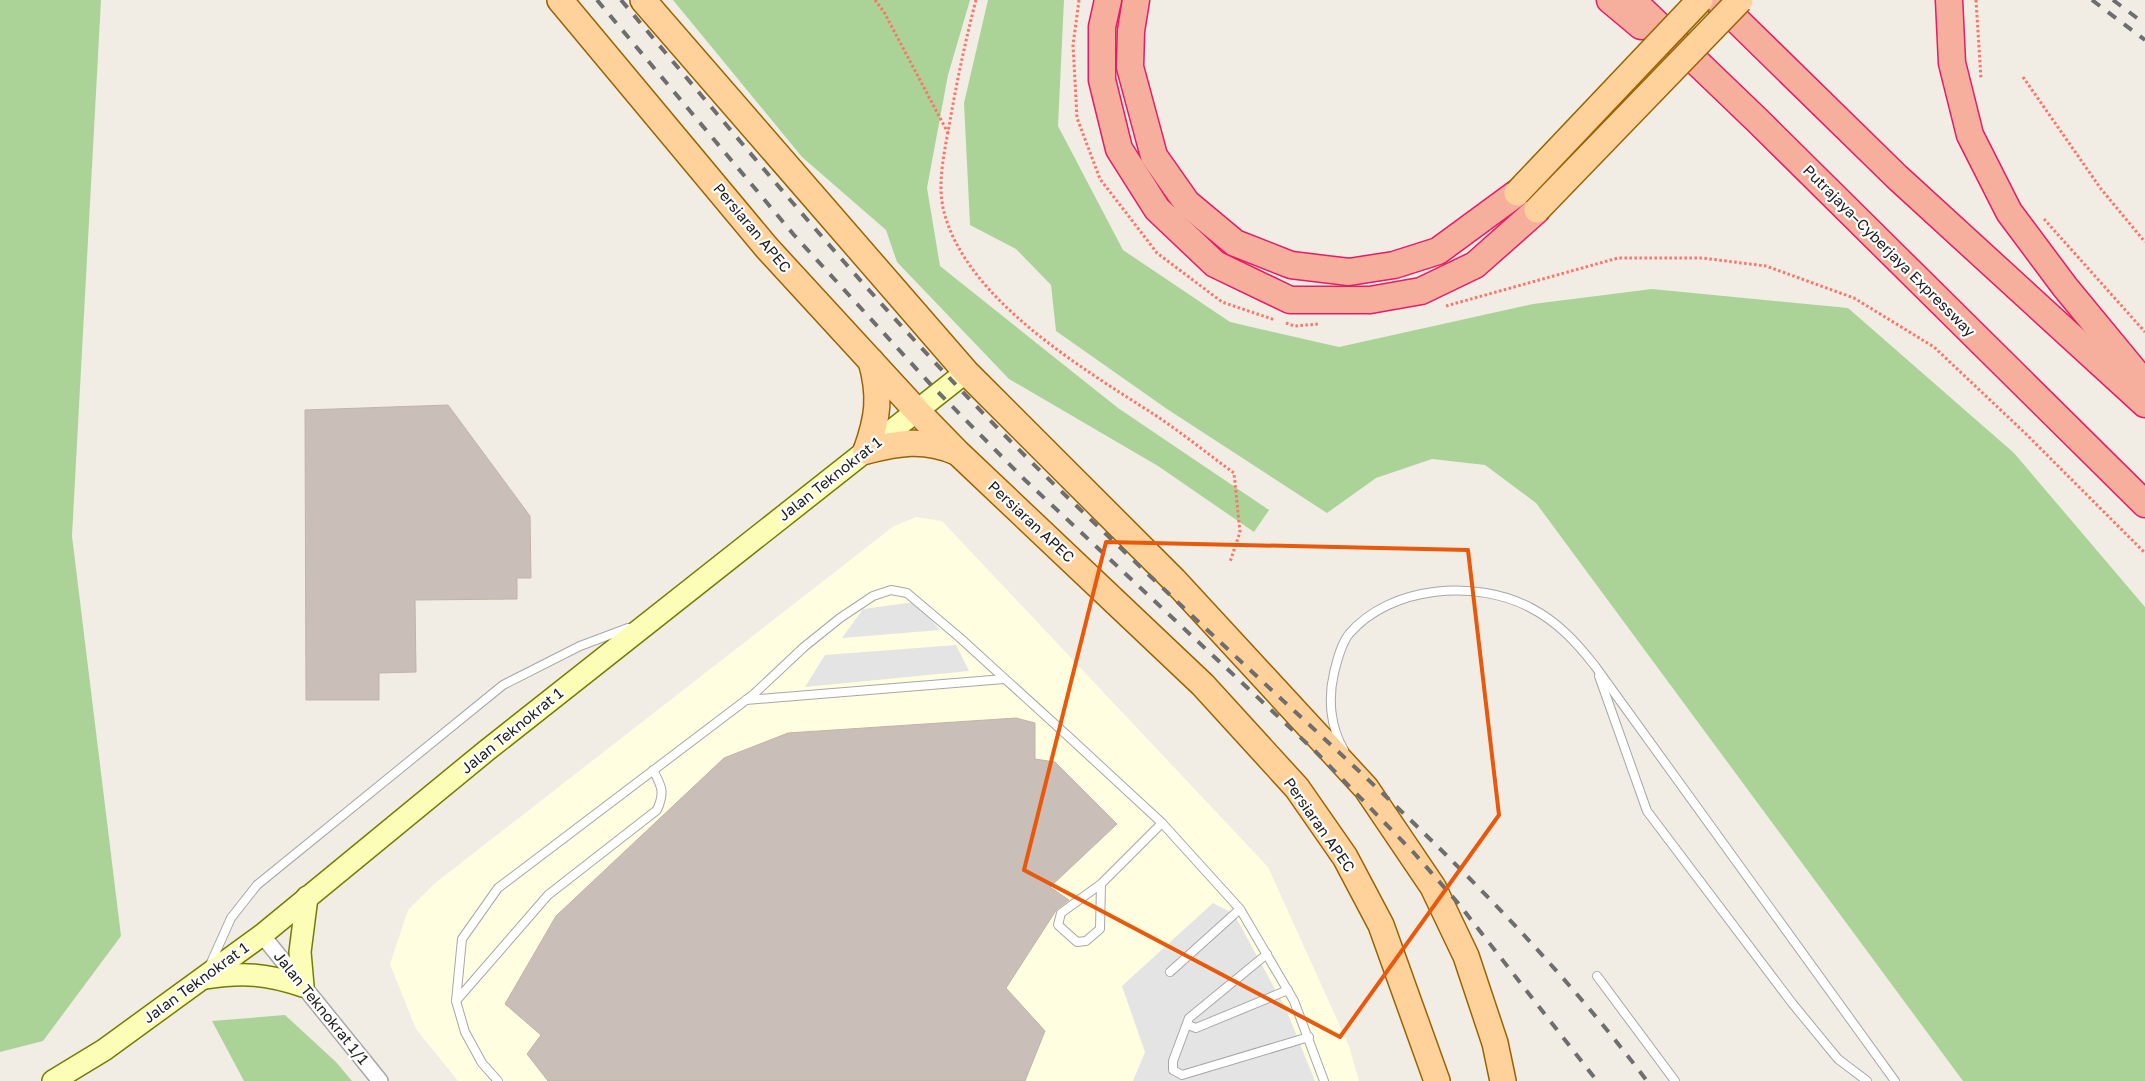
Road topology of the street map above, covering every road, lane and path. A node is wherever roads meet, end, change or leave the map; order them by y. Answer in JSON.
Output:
{"nodes":[{"id":1,"x":560,"y":0,"type":"edge"},
{"id":2,"x":643,"y":0,"type":"edge"},
{"id":3,"x":875,"y":0,"type":"edge"},
{"id":4,"x":976,"y":0,"type":"edge"},
{"id":5,"x":1079,"y":0,"type":"edge"},
{"id":6,"x":1108,"y":0,"type":"edge"},
{"id":7,"x":1136,"y":0,"type":"edge"},
{"id":8,"x":1610,"y":0,"type":"edge"},
{"id":9,"x":1632,"y":0,"type":"edge"},
{"id":10,"x":1700,"y":0,"type":"edge"},
{"id":11,"x":1716,"y":0,"type":"edge"},
{"id":12,"x":1740,"y":0,"type":"edge"},
{"id":13,"x":1949,"y":0,"type":"edge"},
{"id":14,"x":1976,"y":0,"type":"edge"},
{"id":15,"x":2023,"y":77,"type":"dead end"},
{"id":16,"x":1981,"y":87,"type":"dead end"},
{"id":17,"x":1758,"y":121,"type":"junction"},
{"id":18,"x":948,"y":133,"type":"junction"},
{"id":19,"x":1517,"y":193,"type":"joint"},
{"id":20,"x":1537,"y":210,"type":"joint"},
{"id":21,"x":2041,"y":215,"type":"dead end"},
{"id":22,"x":2145,"y":242,"type":"edge"},
{"id":23,"x":1444,"y":306,"type":"dead end"},
{"id":24,"x":1323,"y":324,"type":"dead end"},
{"id":25,"x":2145,"y":332,"type":"edge"},
{"id":26,"x":870,"y":358,"type":"junction"},
{"id":27,"x":966,"y":372,"type":"junction"},
{"id":28,"x":2145,"y":384,"type":"edge"},
{"id":29,"x":2145,"y":404,"type":"edge"},
{"id":30,"x":916,"y":410,"type":"junction"},
{"id":31,"x":866,"y":451,"type":"junction"},
{"id":32,"x":958,"y":453,"type":"junction"},
{"id":33,"x":2145,"y":504,"type":"edge"},
{"id":34,"x":2145,"y":553,"type":"edge"},
{"id":35,"x":1230,"y":562,"type":"dead end"},
{"id":36,"x":652,"y":620,"type":"junction"},
{"id":37,"x":1595,"y":666,"type":"junction"},
{"id":38,"x":1004,"y":679,"type":"junction"},
{"id":39,"x":746,"y":700,"type":"junction"},
{"id":40,"x":652,"y":770,"type":"junction"},
{"id":41,"x":1366,"y":788,"type":"junction"},
{"id":42,"x":1162,"y":823,"type":"junction"},
{"id":43,"x":1100,"y":884,"type":"junction"},
{"id":44,"x":307,"y":897,"type":"junction"},
{"id":45,"x":1240,"y":908,"type":"junction"},
{"id":46,"x":262,"y":935,"type":"junction"},
{"id":47,"x":1267,"y":954,"type":"junction"},
{"id":48,"x":1170,"y":972,"type":"dead end"},
{"id":49,"x":1597,"y":976,"type":"dead end"},
{"id":50,"x":204,"y":978,"type":"junction"},
{"id":51,"x":303,"y":986,"type":"junction"},
{"id":52,"x":1288,"y":990,"type":"junction"},
{"id":53,"x":456,"y":1001,"type":"junction"},
{"id":54,"x":1188,"y":1025,"type":"junction"},
{"id":55,"x":1309,"y":1036,"type":"junction"},
{"id":56,"x":1324,"y":1080,"type":"edge"},
{"id":57,"x":53,"y":1081,"type":"edge"},
{"id":58,"x":380,"y":1081,"type":"edge"},
{"id":59,"x":498,"y":1081,"type":"edge"},
{"id":60,"x":1314,"y":1081,"type":"edge"},
{"id":61,"x":1437,"y":1081,"type":"edge"},
{"id":62,"x":1503,"y":1081,"type":"edge"},
{"id":63,"x":1675,"y":1081,"type":"edge"},
{"id":64,"x":1867,"y":1081,"type":"edge"},
{"id":65,"x":1895,"y":1081,"type":"edge"}],
"edges":[{"from":1,"to":26,"type":"main road","name":"Persiaran APEC"},
{"from":2,"to":27,"type":"main road"},
{"from":3,"to":18,"type":"path"},
{"from":4,"to":18,"type":"path"},
{"from":5,"to":24,"type":"path"},
{"from":6,"to":20,"type":"highway"},
{"from":7,"to":19,"type":"highway"},
{"from":8,"to":17,"type":"highway"},
{"from":9,"to":17,"type":"highway","name":"Putrajaya–Cyberjaya Expressway"},
{"from":10,"to":19,"type":"main road","bridge":true},
{"from":11,"to":29,"type":"highway"},
{"from":12,"to":20,"type":"main road","bridge":true},
{"from":13,"to":28,"type":"highway"},
{"from":14,"to":16,"type":"path"},
{"from":15,"to":22,"type":"path"},
{"from":17,"to":33,"type":"highway","name":"Putrajaya–Cyberjaya Expressway"},
{"from":18,"to":35,"type":"path"},
{"from":21,"to":25,"type":"path"},
{"from":23,"to":34,"type":"path"},
{"from":26,"to":30,"type":"main road","name":"Persiaran APEC"},
{"from":26,"to":31,"type":"main road"},
{"from":27,"to":30,"type":"main road","name":"Jalan Teknokrat 1"},
{"from":27,"to":41,"type":"main road"},
{"from":30,"to":31,"type":"main road","name":"Jalan Teknokrat 1"},
{"from":30,"to":32,"type":"main road","name":"Persiaran APEC"},
{"from":31,"to":32,"type":"main road"},
{"from":31,"to":36,"type":"main road","name":"Jalan Teknokrat 1"},
{"from":32,"to":61,"type":"main road","name":"Persiaran APEC"},
{"from":36,"to":44,"type":"main road","name":"Jalan Teknokrat 1"},
{"from":36,"to":50,"type":"lane"},
{"from":37,"to":41,"type":"lane"},
{"from":37,"to":64,"type":"lane"},
{"from":37,"to":65,"type":"lane"},
{"from":38,"to":39,"type":"lane"},
{"from":38,"to":39,"type":"lane"},
{"from":38,"to":42,"type":"lane"},
{"from":39,"to":40,"type":"lane"},
{"from":40,"to":53,"type":"lane"},
{"from":40,"to":53,"type":"lane"},
{"from":41,"to":62,"type":"main road"},
{"from":42,"to":43,"type":"lane"},
{"from":42,"to":45,"type":"lane"},
{"from":43,"to":43,"type":"lane"},
{"from":44,"to":46,"type":"main road","name":"Jalan Teknokrat 1"},
{"from":44,"to":51,"type":"main road"},
{"from":45,"to":47,"type":"lane"},
{"from":45,"to":48,"type":"lane"},
{"from":46,"to":50,"type":"main road","name":"Jalan Teknokrat 1"},
{"from":46,"to":51,"type":"street","name":"Jalan Teknokrat 1/1"},
{"from":47,"to":52,"type":"lane"},
{"from":47,"to":54,"type":"lane"},
{"from":49,"to":63,"type":"lane"},
{"from":50,"to":51,"type":"main road"},
{"from":50,"to":57,"type":"main road","name":"Jalan Teknokrat 1"},
{"from":51,"to":58,"type":"street","name":"Jalan Teknokrat 1/1"},
{"from":52,"to":54,"type":"lane"},
{"from":52,"to":55,"type":"lane"},
{"from":53,"to":59,"type":"lane"},
{"from":54,"to":55,"type":"lane"},
{"from":55,"to":56,"type":"lane"},
{"from":56,"to":60,"type":"lane"}]}
